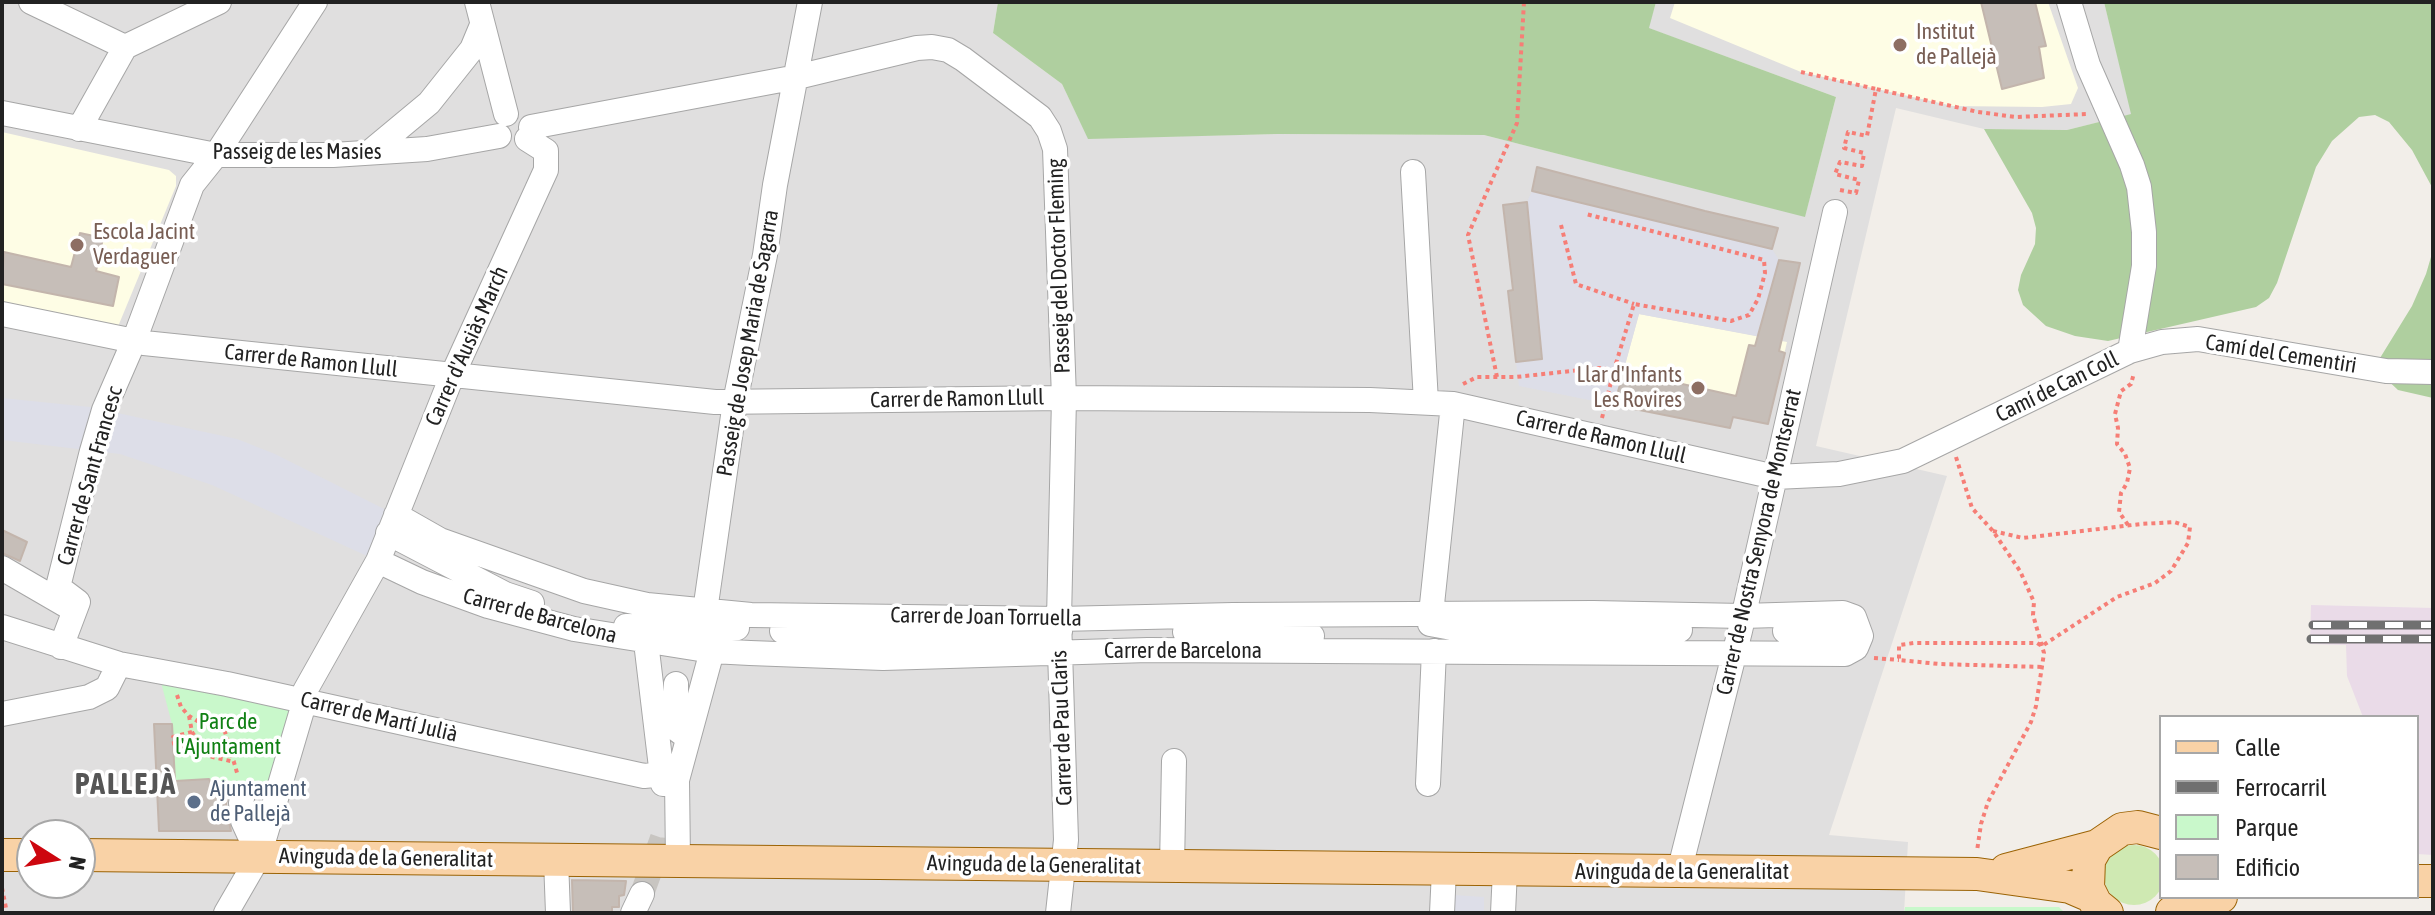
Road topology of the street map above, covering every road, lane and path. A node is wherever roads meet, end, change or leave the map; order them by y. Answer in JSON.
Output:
{"nodes":[{"id":1,"x":31,"y":2,"type":"edge"},
{"id":2,"x":219,"y":2,"type":"edge"},
{"id":3,"x":315,"y":2,"type":"edge"},
{"id":4,"x":810,"y":2,"type":"edge"},
{"id":5,"x":1524,"y":2,"type":"edge"},
{"id":6,"x":2069,"y":2,"type":"edge"},
{"id":7,"x":480,"y":14,"type":"edge"},
{"id":8,"x":125,"y":47,"type":"junction"},
{"id":9,"x":1801,"y":72,"type":"dead end"},
{"id":10,"x":797,"y":77,"type":"junction"},
{"id":11,"x":1876,"y":89,"type":"junction"},
{"id":12,"x":2109,"y":112,"type":"junction"},
{"id":13,"x":2,"y":113,"type":"edge"},
{"id":14,"x":502,"y":125,"type":"junction"},
{"id":15,"x":79,"y":129,"type":"junction"},
{"id":16,"x":529,"y":133,"type":"junction"},
{"id":17,"x":370,"y":152,"type":"junction"},
{"id":18,"x":216,"y":155,"type":"junction"},
{"id":19,"x":1413,"y":172,"type":"dead end"},
{"id":20,"x":1835,"y":212,"type":"joint"},
{"id":21,"x":1586,"y":214,"type":"dead end"},
{"id":22,"x":1561,"y":225,"type":"dead end"},
{"id":23,"x":1634,"y":304,"type":"junction"},
{"id":24,"x":2,"y":314,"type":"edge"},
{"id":25,"x":134,"y":341,"type":"junction"},
{"id":26,"x":2130,"y":351,"type":"junction"},
{"id":27,"x":1614,"y":370,"type":"junction"},
{"id":28,"x":2433,"y":372,"type":"edge"},
{"id":29,"x":452,"y":376,"type":"junction"},
{"id":30,"x":1497,"y":377,"type":"junction"},
{"id":31,"x":1064,"y":398,"type":"junction"},
{"id":32,"x":735,"y":402,"type":"junction"},
{"id":33,"x":1426,"y":402,"type":"junction"},
{"id":34,"x":1453,"y":404,"type":"junction"},
{"id":35,"x":1958,"y":435,"type":"junction"},
{"id":36,"x":1597,"y":437,"type":"junction"},
{"id":37,"x":1775,"y":477,"type":"junction"},
{"id":38,"x":392,"y":524,"type":"junction"},
{"id":39,"x":2128,"y":525,"type":"junction"},
{"id":40,"x":1993,"y":531,"type":"junction"},
{"id":41,"x":378,"y":561,"type":"junction"},
{"id":42,"x":2,"y":568,"type":"edge"},
{"id":43,"x":1432,"y":608,"type":"junction"},
{"id":44,"x":75,"y":610,"type":"junction"},
{"id":45,"x":705,"y":611,"type":"junction"},
{"id":46,"x":1403,"y":620,"type":"dead end"},
{"id":47,"x":2,"y":627,"type":"edge"},
{"id":48,"x":1244,"y":629,"type":"junction"},
{"id":49,"x":1850,"y":631,"type":"dead end"},
{"id":50,"x":1739,"y":633,"type":"junction"},
{"id":51,"x":1060,"y":634,"type":"junction"},
{"id":52,"x":1501,"y":637,"type":"junction"},
{"id":53,"x":646,"y":642,"type":"junction"},
{"id":54,"x":2042,"y":646,"type":"junction"},
{"id":55,"x":61,"y":647,"type":"junction"},
{"id":56,"x":712,"y":651,"type":"junction"},
{"id":57,"x":1434,"y":651,"type":"junction"},
{"id":58,"x":674,"y":654,"type":"junction"},
{"id":59,"x":119,"y":664,"type":"junction"},
{"id":60,"x":2043,"y":667,"type":"junction"},
{"id":61,"x":171,"y":674,"type":"junction"},
{"id":62,"x":305,"y":700,"type":"junction"},
{"id":63,"x":2,"y":714,"type":"edge"},
{"id":64,"x":189,"y":716,"type":"junction"},
{"id":65,"x":192,"y":732,"type":"junction"},
{"id":66,"x":688,"y":738,"type":"junction"},
{"id":67,"x":196,"y":739,"type":"junction"},
{"id":68,"x":1174,"y":761,"type":"dead end"},
{"id":69,"x":235,"y":762,"type":"junction"},
{"id":70,"x":663,"y":769,"type":"junction"},
{"id":71,"x":1428,"y":784,"type":"dead end"},
{"id":72,"x":239,"y":801,"type":"joint"},
{"id":73,"x":663,"y":826,"type":"tunnel mouth"},
{"id":74,"x":2159,"y":832,"type":"edge"},
{"id":75,"x":2097,"y":846,"type":"junction"},
{"id":76,"x":96,"y":855,"type":"edge"},
{"id":77,"x":259,"y":856,"type":"junction"},
{"id":78,"x":556,"y":860,"type":"junction"},
{"id":79,"x":678,"y":861,"type":"junction"},
{"id":80,"x":1064,"y":864,"type":"junction"},
{"id":81,"x":1172,"y":867,"type":"junction"},
{"id":82,"x":1444,"y":870,"type":"junction"},
{"id":83,"x":1505,"y":870,"type":"junction"},
{"id":84,"x":1679,"y":872,"type":"junction"},
{"id":85,"x":1982,"y":874,"type":"junction"},
{"id":86,"x":2,"y":888,"type":"edge"},
{"id":87,"x":2212,"y":899,"type":"edge"},
{"id":88,"x":2098,"y":906,"type":"edge"},
{"id":89,"x":2174,"y":907,"type":"edge"},
{"id":90,"x":7,"y":913,"type":"edge"},
{"id":91,"x":226,"y":913,"type":"edge"},
{"id":92,"x":558,"y":913,"type":"edge"},
{"id":93,"x":1058,"y":913,"type":"edge"},
{"id":94,"x":1442,"y":913,"type":"edge"},
{"id":95,"x":1503,"y":913,"type":"edge"}],
"edges":[{"from":1,"to":8,"type":"street"},
{"from":2,"to":8,"type":"street"},
{"from":3,"to":18,"type":"street"},
{"from":4,"to":10,"type":"street","name":"Passeig de Josep Maria de Sagarra"},
{"from":5,"to":30,"type":"path"},
{"from":6,"to":12,"type":"street","name":"Camí de Can Coll"},
{"from":7,"to":14,"type":"street"},
{"from":7,"to":17,"type":"street"},
{"from":8,"to":15,"type":"street"},
{"from":9,"to":11,"type":"path"},
{"from":10,"to":16,"type":"street"},
{"from":10,"to":31,"type":"street","name":"Passeig del Doctor Fleming"},
{"from":10,"to":32,"type":"street","name":"Passeig de Josep Maria de Sagarra"},
{"from":11,"to":12,"type":"path"},
{"from":11,"to":20,"type":"path"},
{"from":12,"to":26,"type":"street","name":"Camí de Can Coll"},
{"from":13,"to":15,"type":"street","name":"Passeig de les Masies"},
{"from":14,"to":16,"type":"street","name":"Passeig de les Masies"},
{"from":14,"to":17,"type":"street","name":"Passeig de les Masies"},
{"from":15,"to":18,"type":"street","name":"Passeig de les Masies"},
{"from":16,"to":29,"type":"street","name":"Carrer d'Ausiàs March"},
{"from":17,"to":18,"type":"street","name":"Passeig de les Masies"},
{"from":18,"to":25,"type":"street"},
{"from":19,"to":33,"type":"street"},
{"from":20,"to":37,"type":"street","name":"Carrer de Nostra Senyora de Montserrat"},
{"from":21,"to":23,"type":"path"},
{"from":22,"to":23,"type":"path"},
{"from":23,"to":27,"type":"path"},
{"from":24,"to":25,"type":"street","name":"Carrer de Ramon Llull"},
{"from":25,"to":29,"type":"street","name":"Carrer de Ramon Llull"},
{"from":25,"to":44,"type":"street","name":"Carrer de Sant Francesc"},
{"from":26,"to":28,"type":"street","name":"Camí del Cementiri"},
{"from":26,"to":35,"type":"street","name":"Camí de Can Coll"},
{"from":26,"to":39,"type":"path"},
{"from":27,"to":30,"type":"path"},
{"from":27,"to":36,"type":"path"},
{"from":29,"to":32,"type":"street","name":"Carrer de Ramon Llull"},
{"from":29,"to":38,"type":"street","name":"Carrer d'Ausiàs March"},
{"from":30,"to":34,"type":"path"},
{"from":31,"to":32,"type":"street","name":"Carrer de Ramon Llull"},
{"from":31,"to":33,"type":"street","name":"Carrer de Ramon Llull"},
{"from":31,"to":51,"type":"street","name":"Carrer de Pau Claris"},
{"from":32,"to":45,"type":"street","name":"Passeig de Josep Maria de Sagarra"},
{"from":33,"to":34,"type":"street","name":"Carrer de Ramon Llull"},
{"from":34,"to":36,"type":"street","name":"Carrer de Ramon Llull"},
{"from":34,"to":43,"type":"street"},
{"from":35,"to":37,"type":"street","name":"Camí de Can Coll"},
{"from":35,"to":40,"type":"path"},
{"from":36,"to":37,"type":"street","name":"Carrer de Ramon Llull"},
{"from":37,"to":50,"type":"street","name":"Carrer de Nostra Senyora de Montserrat"},
{"from":38,"to":41,"type":"street","name":"Carrer d'Ausiàs March"},
{"from":38,"to":45,"type":"street","name":"Carrer de Joan Torruella"},
{"from":38,"to":58,"type":"street"},
{"from":39,"to":40,"type":"path"},
{"from":39,"to":54,"type":"path"},
{"from":40,"to":54,"type":"path"},
{"from":41,"to":53,"type":"street","name":"Carrer de Barcelona"},
{"from":41,"to":62,"type":"street","name":"Carrer d'Ausiàs March"},
{"from":42,"to":44,"type":"street"},
{"from":43,"to":48,"type":"street","name":"Carrer de Joan Torruella"},
{"from":43,"to":50,"type":"street","name":"Carrer de Joan Torruella"},
{"from":44,"to":55,"type":"street"},
{"from":45,"to":51,"type":"street","name":"Carrer de Joan Torruella"},
{"from":46,"to":52,"type":"street"},
{"from":47,"to":55,"type":"street","name":"Carrer de Martí Julià"},
{"from":48,"to":51,"type":"street","name":"Carrer de Joan Torruella"},
{"from":48,"to":52,"type":"street"},
{"from":49,"to":50,"type":"street"},
{"from":50,"to":52,"type":"street"},
{"from":50,"to":57,"type":"street","name":"Carrer de Barcelona"},
{"from":50,"to":84,"type":"street","name":"Carrer de Nostra Senyora de Montserrat"},
{"from":51,"to":56,"type":"street","name":"Carrer de Barcelona"},
{"from":51,"to":57,"type":"street","name":"Carrer de Barcelona"},
{"from":51,"to":58,"type":"street"},
{"from":51,"to":80,"type":"street","name":"Carrer de Pau Claris"},
{"from":53,"to":58,"type":"street","name":"Carrer de Barcelona"},
{"from":53,"to":70,"type":"street"},
{"from":54,"to":60,"type":"path"},
{"from":54,"to":60,"type":"path"},
{"from":55,"to":59,"type":"street","name":"Carrer de Martí Julià"},
{"from":56,"to":58,"type":"street","name":"Carrer de Barcelona"},
{"from":56,"to":66,"type":"street"},
{"from":57,"to":71,"type":"street"},
{"from":58,"to":66,"type":"street"},
{"from":59,"to":61,"type":"street","name":"Carrer de Martí Julià"},
{"from":59,"to":63,"type":"street"},
{"from":60,"to":85,"type":"path"},
{"from":61,"to":62,"type":"street","name":"Carrer de Martí Julià"},
{"from":61,"to":64,"type":"path"},
{"from":62,"to":70,"type":"street","name":"Carrer de Martí Julià"},
{"from":62,"to":77,"type":"street","name":"Carrer d'Ausiàs March"},
{"from":64,"to":65,"type":"path"},
{"from":64,"to":69,"type":"path"},
{"from":65,"to":67,"type":"path"},
{"from":65,"to":67,"type":"path"},
{"from":66,"to":79,"type":"street"},
{"from":67,"to":69,"type":"path"},
{"from":68,"to":81,"type":"street"},
{"from":69,"to":72,"type":"path"},
{"from":70,"to":73,"type":"street"},
{"from":72,"to":77,"type":"street"},
{"from":74,"to":75,"type":"main road"},
{"from":75,"to":85,"type":"main road"},
{"from":75,"to":88,"type":"main road"},
{"from":76,"to":77,"type":"main road","name":"Avinguda de la Generalitat"},
{"from":77,"to":78,"type":"main road","name":"Avinguda de la Generalitat"},
{"from":77,"to":91,"type":"street","name":"Carrer d'Ausiàs March"},
{"from":78,"to":79,"type":"main road","name":"Avinguda de la Generalitat"},
{"from":78,"to":92,"type":"street"},
{"from":79,"to":80,"type":"main road","name":"Avinguda de la Generalitat"},
{"from":80,"to":81,"type":"main road","name":"Avinguda de la Generalitat"},
{"from":80,"to":93,"type":"street","name":"Carrer de Pau Claris"},
{"from":81,"to":82,"type":"main road","name":"Avinguda de la Generalitat"},
{"from":82,"to":83,"type":"main road","name":"Avinguda de la Generalitat"},
{"from":82,"to":94,"type":"street"},
{"from":83,"to":84,"type":"main road","name":"Avinguda de la Generalitat"},
{"from":83,"to":95,"type":"street"},
{"from":84,"to":85,"type":"main road","name":"Avinguda de la Generalitat"},
{"from":85,"to":88,"type":"main road"},
{"from":86,"to":90,"type":"path"},
{"from":87,"to":89,"type":"main road"}]}
